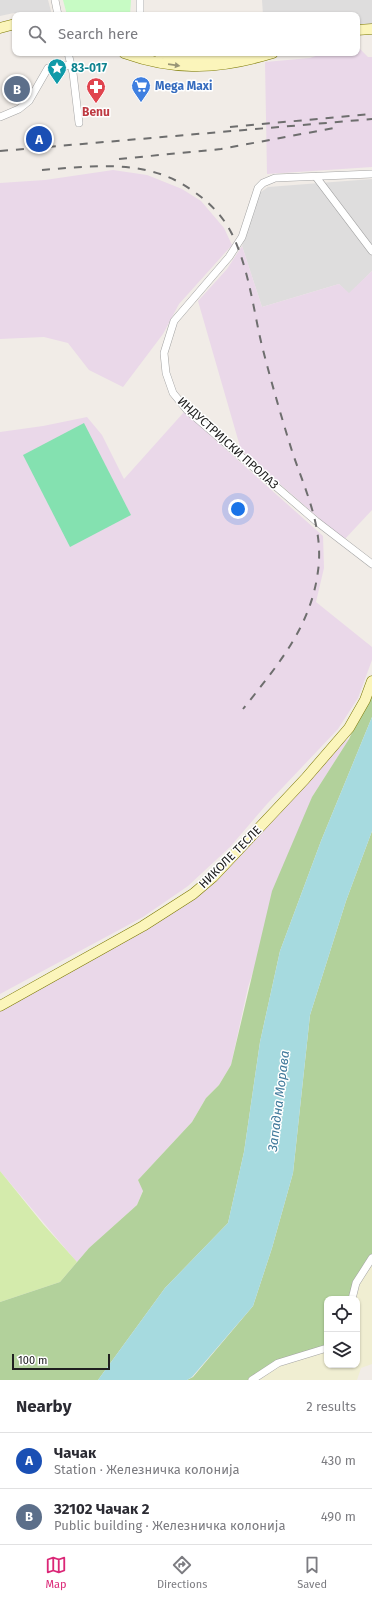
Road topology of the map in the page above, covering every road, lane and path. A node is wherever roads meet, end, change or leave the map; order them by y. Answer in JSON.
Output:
{"nodes":[{"id":1,"x":55,"y":0,"type":"edge"},
{"id":2,"x":141,"y":1,"type":"edge"},
{"id":3,"x":57,"y":12,"type":"edge"},
{"id":4,"x":140,"y":12,"type":"edge"},
{"id":5,"x":12,"y":19,"type":"edge"},
{"id":6,"x":0,"y":21,"type":"edge"},
{"id":7,"x":372,"y":23,"type":"edge"},
{"id":8,"x":360,"y":24,"type":"edge"},
{"id":9,"x":12,"y":25,"type":"edge"},
{"id":10,"x":0,"y":28,"type":"edge"},
{"id":11,"x":12,"y":29,"type":"edge"},
{"id":12,"x":372,"y":29,"type":"edge"},
{"id":13,"x":360,"y":30,"type":"edge"},
{"id":14,"x":0,"y":33,"type":"edge"},
{"id":15,"x":69,"y":56,"type":"edge"},
{"id":16,"x":141,"y":56,"type":"edge"},
{"id":17,"x":176,"y":56,"type":"edge"},
{"id":18,"x":223,"y":56,"type":"edge"},
{"id":19,"x":262,"y":56,"type":"edge"},
{"id":20,"x":71,"y":65,"type":"junction"},
{"id":21,"x":0,"y":117,"type":"edge"},
{"id":22,"x":79,"y":123,"type":"dead end"},
{"id":23,"x":372,"y":174,"type":"edge"},
{"id":24,"x":316,"y":177,"type":"junction"},
{"id":25,"x":372,"y":251,"type":"edge"},
{"id":26,"x":372,"y":564,"type":"edge"},
{"id":27,"x":372,"y":681,"type":"edge"},
{"id":28,"x":0,"y":1006,"type":"edge"},
{"id":29,"x":372,"y":1258,"type":"edge"},
{"id":30,"x":353,"y":1296,"type":"edge"},
{"id":31,"x":324,"y":1349,"type":"edge"},
{"id":32,"x":252,"y":1380,"type":"edge"}],
"edges":[{"from":1,"to":3,"type":"street"},
{"from":2,"to":4,"type":"street"},
{"from":5,"to":6,"type":"street"},
{"from":7,"to":8,"type":"street"},
{"from":9,"to":10,"type":"street"},
{"from":11,"to":14,"type":"street"},
{"from":12,"to":13,"type":"street"},
{"from":15,"to":20,"type":"street"},
{"from":16,"to":19,"type":"street","one_way":true},
{"from":17,"to":18,"type":"street"},
{"from":20,"to":21,"type":"street"},
{"from":20,"to":22,"type":"street"},
{"from":23,"to":24,"type":"street","name":"ИНДУСТРИЈСКИ ПРОЛАЗ"},
{"from":24,"to":25,"type":"street"},
{"from":24,"to":26,"type":"street","name":"ИНДУСТРИЈСКИ ПРОЛАЗ"},
{"from":27,"to":28,"type":"street","name":"НИКОЛЕ ТЕСЛЕ"},
{"from":29,"to":30,"type":"street"},
{"from":31,"to":32,"type":"street"}]}
